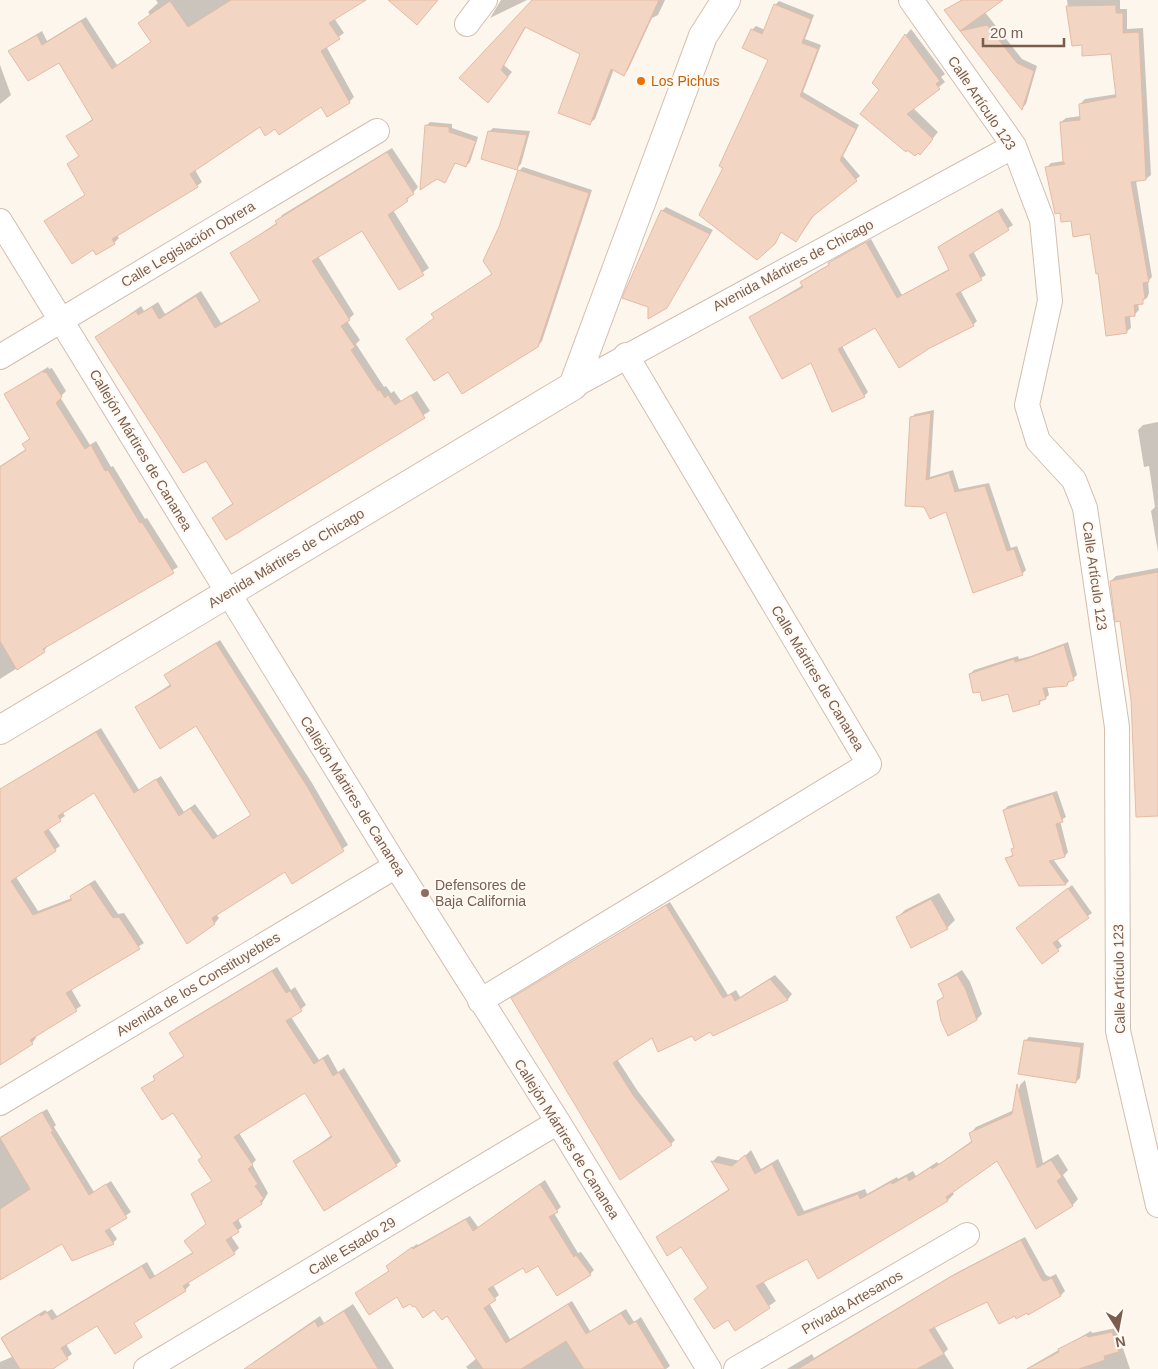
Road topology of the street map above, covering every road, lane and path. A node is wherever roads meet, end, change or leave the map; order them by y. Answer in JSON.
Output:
{"nodes":[{"id":1,"x":485,"y":0,"type":"edge"},
{"id":2,"x":726,"y":0,"type":"edge"},
{"id":3,"x":911,"y":0,"type":"edge"},
{"id":4,"x":467,"y":24,"type":"dead end"},
{"id":5,"x":377,"y":131,"type":"dead end"},
{"id":6,"x":1014,"y":146,"type":"junction"},
{"id":7,"x":0,"y":220,"type":"edge"},
{"id":8,"x":62,"y":318,"type":"junction"},
{"id":9,"x":626,"y":356,"type":"junction"},
{"id":10,"x":0,"y":357,"type":"edge"},
{"id":11,"x":573,"y":386,"type":"junction"},
{"id":12,"x":227,"y":593,"type":"junction"},
{"id":13,"x":0,"y":730,"type":"edge"},
{"id":14,"x":396,"y":866,"type":"junction"},
{"id":15,"x":480,"y":1001,"type":"junction"},
{"id":16,"x":0,"y":1103,"type":"edge"},
{"id":17,"x":558,"y":1122,"type":"junction"},
{"id":18,"x":1158,"y":1205,"type":"edge"},
{"id":19,"x":967,"y":1235,"type":"dead end"},
{"id":20,"x":150,"y":1368,"type":"edge"},
{"id":21,"x":709,"y":1369,"type":"edge"},
{"id":22,"x":736,"y":1369,"type":"edge"}],
"edges":[{"from":1,"to":4,"type":"street"},
{"from":2,"to":11,"type":"street"},
{"from":3,"to":6,"type":"street","name":"Calle Artículo 123"},
{"from":5,"to":8,"type":"street","name":"Calle Legislación Obrera"},
{"from":6,"to":9,"type":"street","name":"Avenida Mártires de Chicago"},
{"from":6,"to":18,"type":"street","name":"Calle Artículo 123"},
{"from":7,"to":8,"type":"street","name":"Callejón Mártires de Cananea"},
{"from":8,"to":10,"type":"street","name":"Calle Legislación Obrera"},
{"from":8,"to":12,"type":"street","name":"Callejón Mártires de Cananea"},
{"from":9,"to":11,"type":"street","name":"Avenida Mártires de Chicago"},
{"from":9,"to":15,"type":"street","name":"Calle Mártires de Cananea"},
{"from":11,"to":12,"type":"street","name":"Avenida Mártires de Chicago"},
{"from":12,"to":13,"type":"street","name":"Avenida Mártires de Chicago"},
{"from":12,"to":14,"type":"street","name":"Callejón Mártires de Cananea"},
{"from":14,"to":15,"type":"street","name":"Callejón Mártires de Cananea"},
{"from":14,"to":16,"type":"street","name":"Avenida de los Constituyebtes"},
{"from":15,"to":17,"type":"street","name":"Callejón Mártires de Cananea"},
{"from":17,"to":20,"type":"street","name":"Calle Estado 29"},
{"from":17,"to":21,"type":"street","name":"Callejón Mártires de Cananea"},
{"from":19,"to":22,"type":"street","name":"Privada Artesanos"}]}
